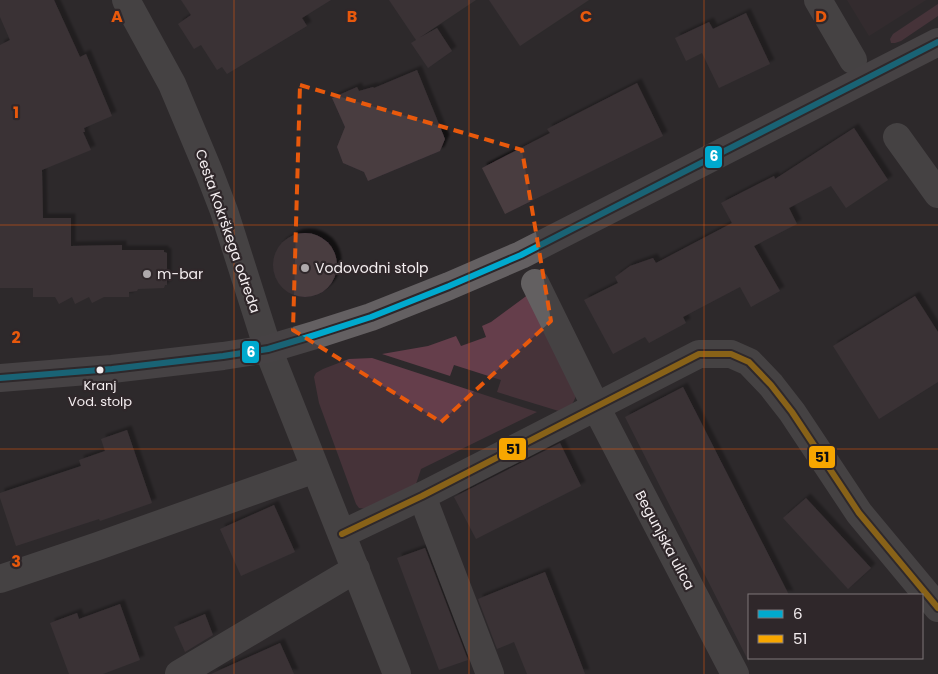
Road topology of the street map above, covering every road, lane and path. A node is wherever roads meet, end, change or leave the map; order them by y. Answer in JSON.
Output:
{"nodes":[{"id":1,"x":126,"y":0,"type":"edge"},
{"id":2,"x":818,"y":0,"type":"edge"},
{"id":3,"x":938,"y":42,"type":"edge"},
{"id":4,"x":853,"y":60,"type":"dead end"},
{"id":5,"x":897,"y":137,"type":"dead end"},
{"id":6,"x":938,"y":194,"type":"edge"},
{"id":7,"x":535,"y":283,"type":"dead end"},
{"id":8,"x":268,"y":349,"type":"junction"},
{"id":9,"x":0,"y":378,"type":"edge"},
{"id":10,"x":601,"y":417,"type":"junction"},
{"id":11,"x":315,"y":469,"type":"junction"},
{"id":12,"x":422,"y":496,"type":"junction"},
{"id":13,"x":342,"y":534,"type":"junction"},
{"id":14,"x":356,"y":569,"type":"junction"},
{"id":15,"x":0,"y":579,"type":"edge"},
{"id":16,"x":938,"y":608,"type":"edge"},
{"id":17,"x":179,"y":674,"type":"edge"},
{"id":18,"x":397,"y":674,"type":"edge"},
{"id":19,"x":490,"y":674,"type":"edge"},
{"id":20,"x":735,"y":674,"type":"edge"}],
"edges":[{"from":1,"to":8,"type":"street","name":"Cesta Kokrškega odreda"},
{"from":2,"to":4,"type":"street"},
{"from":3,"to":8,"type":"main road"},
{"from":5,"to":6,"type":"street"},
{"from":7,"to":10,"type":"street","name":"Begunjska ulica"},
{"from":8,"to":9,"type":"main road"},
{"from":8,"to":11,"type":"street","name":"Cesta Kokrškega odreda"},
{"from":10,"to":12,"type":"street"},
{"from":10,"to":16,"type":"street"},
{"from":10,"to":20,"type":"street","name":"Begunjska ulica"},
{"from":11,"to":13,"type":"street","name":"Cesta Kokrškega odreda"},
{"from":11,"to":15,"type":"street"},
{"from":12,"to":13,"type":"street"},
{"from":12,"to":19,"type":"street"},
{"from":13,"to":14,"type":"street","name":"Cesta Kokrškega odreda"},
{"from":14,"to":17,"type":"street"},
{"from":14,"to":18,"type":"street","name":"Cesta Kokrškega odreda"}]}
